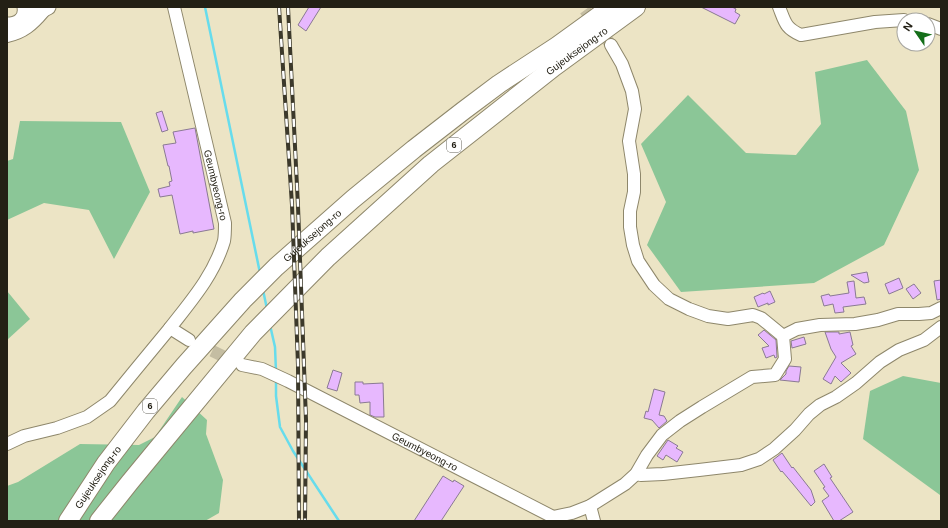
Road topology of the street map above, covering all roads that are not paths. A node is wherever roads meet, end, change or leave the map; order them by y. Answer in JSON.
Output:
{"nodes":[{"id":1,"x":174,"y":7,"type":"edge"},
{"id":2,"x":611,"y":7,"type":"edge"},
{"id":3,"x":636,"y":7,"type":"edge"},
{"id":4,"x":779,"y":7,"type":"edge"},
{"id":5,"x":47,"y":8,"type":"edge"},
{"id":6,"x":24,"y":13,"type":"edge"},
{"id":7,"x":896,"y":21,"type":"edge"},
{"id":8,"x":7,"y":25,"type":"edge"},
{"id":9,"x":7,"y":36,"type":"edge"},
{"id":10,"x":611,"y":45,"type":"tunnel mouth"},
{"id":11,"x":941,"y":308,"type":"edge"},
{"id":12,"x":170,"y":328,"type":"junction"},
{"id":13,"x":941,"y":328,"type":"edge"},
{"id":14,"x":783,"y":336,"type":"junction"},
{"id":15,"x":189,"y":340,"type":"tunnel mouth"},
{"id":16,"x":242,"y":365,"type":"tunnel mouth"},
{"id":17,"x":7,"y":444,"type":"edge"},
{"id":18,"x":636,"y":474,"type":"junction"},
{"id":19,"x":590,"y":506,"type":"junction"},
{"id":20,"x":558,"y":519,"type":"edge"},
{"id":21,"x":68,"y":521,"type":"edge"},
{"id":22,"x":99,"y":521,"type":"edge"},
{"id":23,"x":594,"y":521,"type":"edge"}],
"edges":[{"from":1,"to":12,"type":"street","name":"Geumbyeong-ro"},
{"from":2,"to":21,"type":"highway","name":"Gujeuksejong-ro","number":"6"},
{"from":3,"to":22,"type":"highway","name":"Gujeuksejong-ro","number":"6"},
{"from":4,"to":7,"type":"street"},
{"from":5,"to":6,"type":"main road"},
{"from":5,"to":9,"type":"street"},
{"from":6,"to":8,"type":"main road"},
{"from":10,"to":14,"type":"street"},
{"from":11,"to":14,"type":"street"},
{"from":12,"to":15,"type":"street"},
{"from":12,"to":17,"type":"street","name":"Geumbyeong-ro"},
{"from":13,"to":18,"type":"street"},
{"from":14,"to":18,"type":"street"},
{"from":16,"to":20,"type":"street","name":"Geumbyeong-ro"},
{"from":18,"to":19,"type":"street"},
{"from":19,"to":20,"type":"street"},
{"from":19,"to":23,"type":"street"}]}
